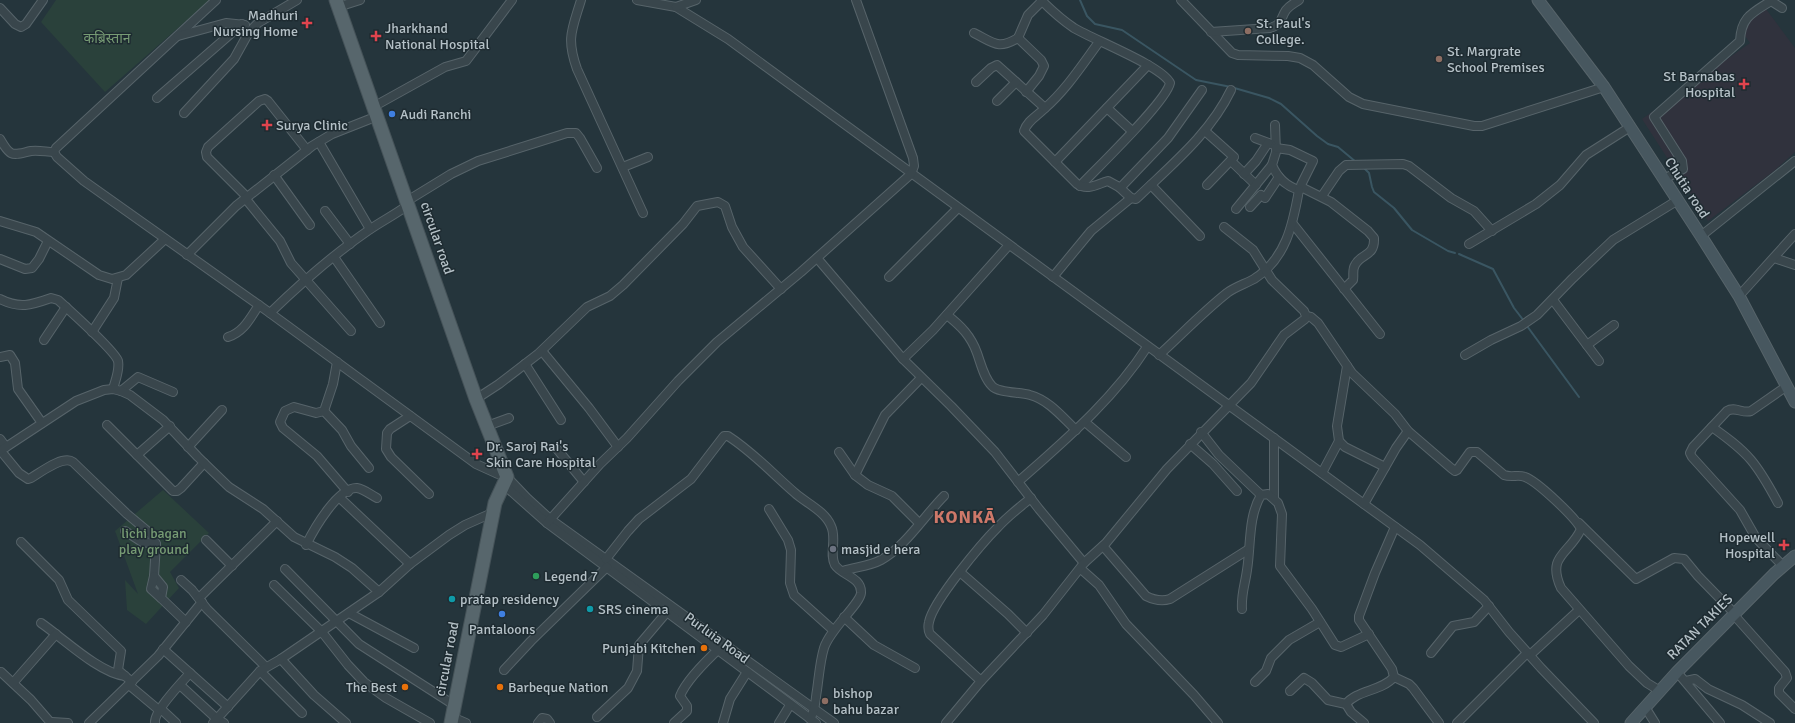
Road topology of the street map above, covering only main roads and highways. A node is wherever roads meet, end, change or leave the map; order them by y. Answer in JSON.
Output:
{"nodes":[{"id":1,"x":334,"y":2,"type":"edge"},
{"id":2,"x":406,"y":205,"type":"junction"},
{"id":3,"x":503,"y":479,"type":"junction"},
{"id":4,"x":452,"y":715,"type":"edge"}],
"edges":[{"from":1,"to":2,"type":"main road","name":"circular road"},
{"from":2,"to":3,"type":"main road","name":"circular road"},
{"from":2,"to":3,"type":"main road","name":"circular road"},
{"from":3,"to":4,"type":"main road","name":"circular road"}]}
